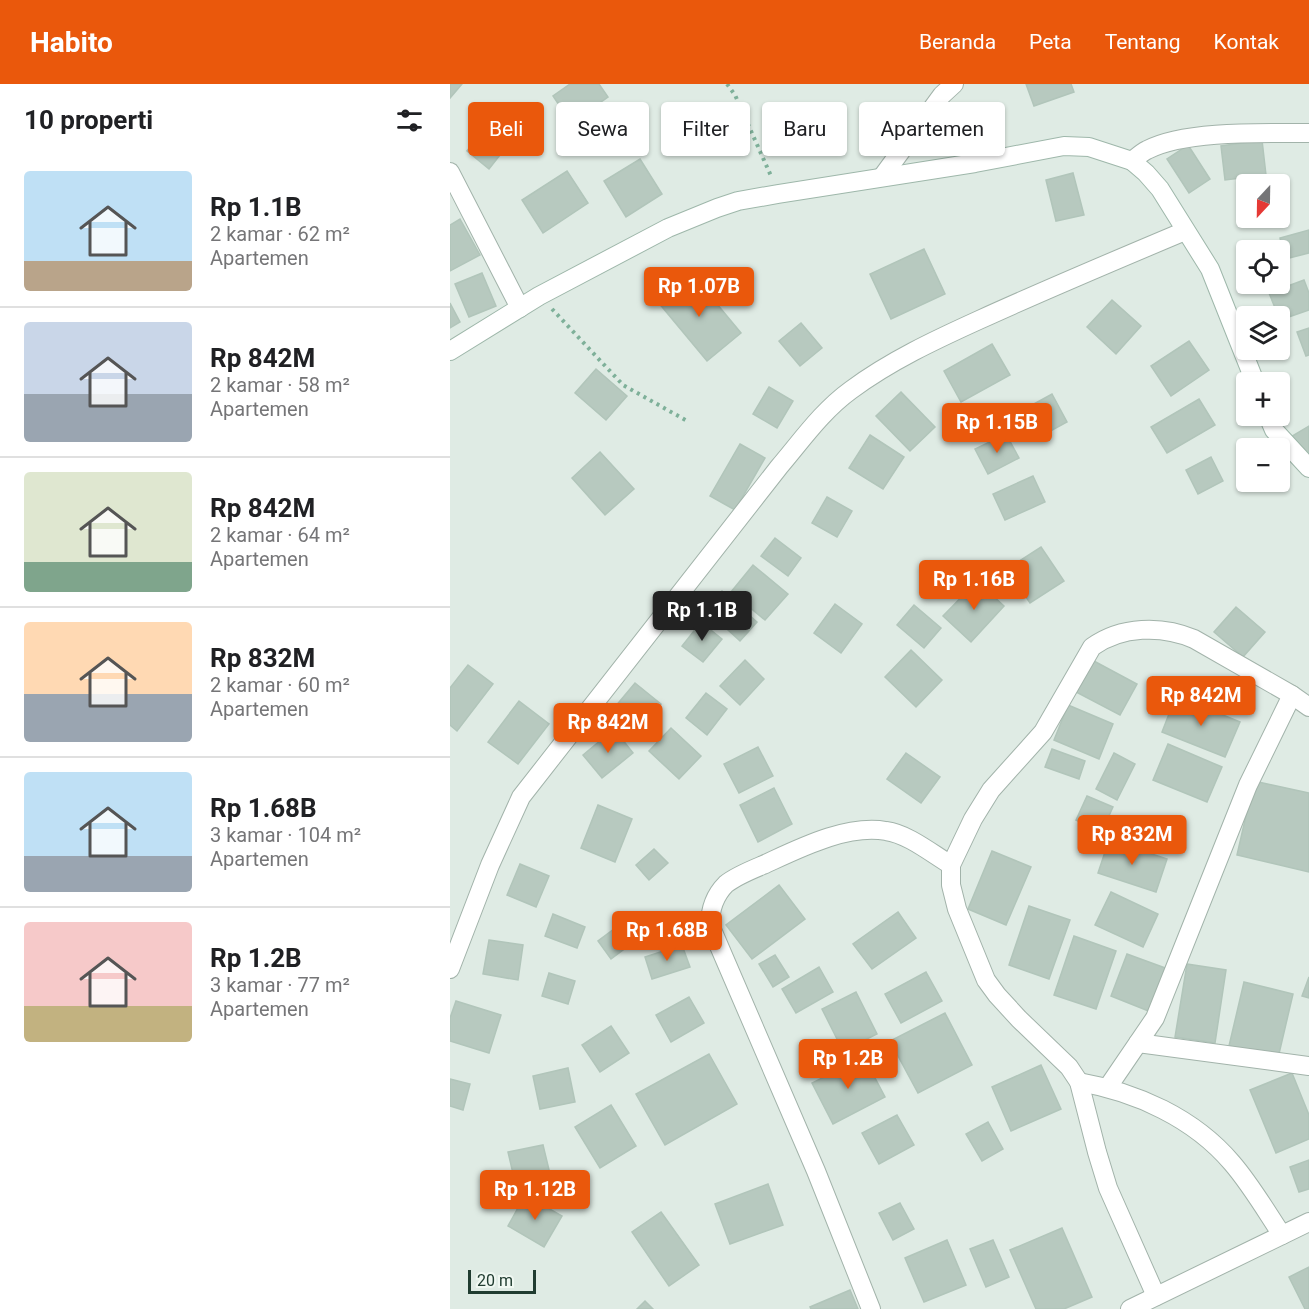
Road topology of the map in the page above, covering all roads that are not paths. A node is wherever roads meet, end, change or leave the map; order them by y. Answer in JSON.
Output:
{"nodes":[{"id":1,"x":954,"y":84,"type":"edge"},
{"id":2,"x":1309,"y":133,"type":"edge"},
{"id":3,"x":1132,"y":162,"type":"junction"},
{"id":4,"x":450,"y":172,"type":"edge"},
{"id":5,"x":882,"y":177,"type":"junction"},
{"id":6,"x":1185,"y":231,"type":"junction"},
{"id":7,"x":520,"y":308,"type":"junction"},
{"id":8,"x":450,"y":351,"type":"edge"},
{"id":9,"x":1251,"y":372,"type":"edge"},
{"id":10,"x":1272,"y":426,"type":"edge"},
{"id":11,"x":1309,"y":468,"type":"edge"},
{"id":12,"x":1292,"y":695,"type":"junction"},
{"id":13,"x":1309,"y":707,"type":"edge"},
{"id":14,"x":951,"y":865,"type":"junction"},
{"id":15,"x":450,"y":969,"type":"edge"},
{"id":16,"x":1138,"y":1043,"type":"junction"},
{"id":17,"x":1309,"y":1066,"type":"edge"},
{"id":18,"x":1079,"y":1082,"type":"junction"},
{"id":19,"x":1107,"y":1087,"type":"junction"},
{"id":20,"x":1309,"y":1222,"type":"edge"},
{"id":21,"x":1282,"y":1235,"type":"junction"},
{"id":22,"x":1156,"y":1296,"type":"junction"},
{"id":23,"x":871,"y":1309,"type":"edge"},
{"id":24,"x":1130,"y":1309,"type":"edge"}],
"edges":[{"from":1,"to":5,"type":"street"},
{"from":2,"to":3,"type":"street"},
{"from":3,"to":5,"type":"street"},
{"from":3,"to":6,"type":"street"},
{"from":4,"to":7,"type":"street"},
{"from":5,"to":7,"type":"street"},
{"from":6,"to":9,"type":"street"},
{"from":6,"to":15,"type":"street"},
{"from":7,"to":8,"type":"street"},
{"from":10,"to":11,"type":"street"},
{"from":12,"to":13,"type":"street"},
{"from":12,"to":14,"type":"street"},
{"from":12,"to":16,"type":"street"},
{"from":14,"to":18,"type":"street"},
{"from":14,"to":23,"type":"street"},
{"from":16,"to":17,"type":"street"},
{"from":16,"to":19,"type":"street"},
{"from":18,"to":19,"type":"street"},
{"from":18,"to":22,"type":"street"},
{"from":19,"to":21,"type":"street"},
{"from":20,"to":21,"type":"street"},
{"from":21,"to":22,"type":"street"},
{"from":22,"to":24,"type":"street"}]}
